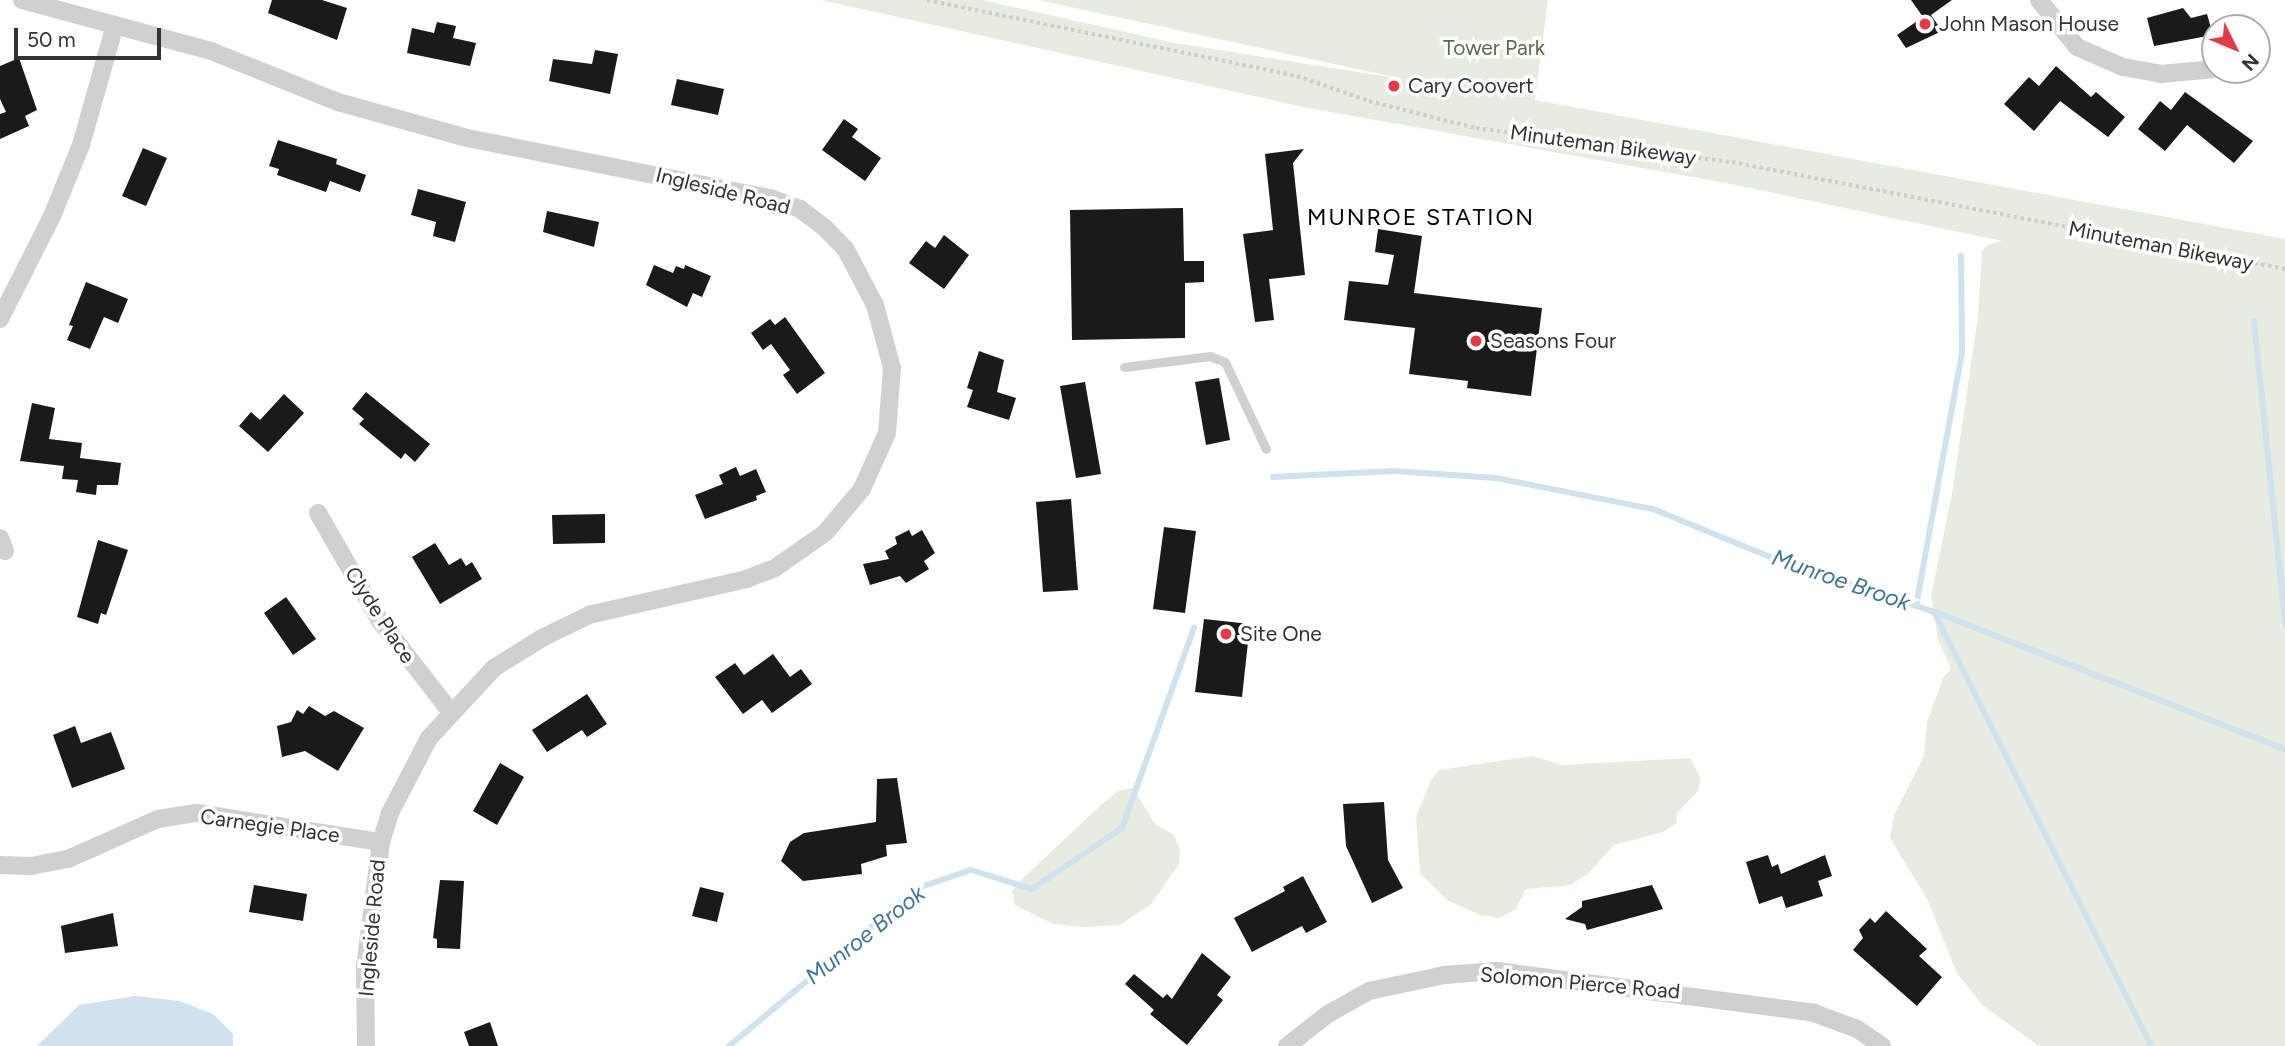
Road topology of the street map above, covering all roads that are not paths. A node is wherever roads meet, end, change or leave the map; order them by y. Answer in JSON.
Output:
{"nodes":[{"id":1,"x":22,"y":0,"type":"edge"},
{"id":2,"x":2039,"y":0,"type":"edge"},
{"id":3,"x":115,"y":24,"type":"junction"},
{"id":4,"x":2201,"y":70,"type":"edge"},
{"id":5,"x":0,"y":319,"type":"edge"},
{"id":6,"x":1124,"y":367,"type":"dead end"},
{"id":7,"x":1266,"y":449,"type":"dead end"},
{"id":8,"x":318,"y":513,"type":"dead end"},
{"id":9,"x":450,"y":711,"type":"junction"},
{"id":10,"x":381,"y":842,"type":"junction"},
{"id":11,"x":0,"y":865,"type":"edge"},
{"id":12,"x":366,"y":1046,"type":"edge"},
{"id":13,"x":1287,"y":1046,"type":"edge"},
{"id":14,"x":1882,"y":1046,"type":"edge"}],
"edges":[{"from":1,"to":3,"type":"street","name":"Ingleside Road"},
{"from":2,"to":4,"type":"street"},
{"from":3,"to":5,"type":"street"},
{"from":3,"to":9,"type":"street","name":"Ingleside Road"},
{"from":6,"to":7,"type":"lane"},
{"from":8,"to":9,"type":"street","name":"Clyde Place"},
{"from":9,"to":10,"type":"street","name":"Ingleside Road"},
{"from":10,"to":11,"type":"street","name":"Carnegie Place"},
{"from":10,"to":12,"type":"street","name":"Ingleside Road"},
{"from":13,"to":14,"type":"street","name":"Solomon Pierce Road"}]}
